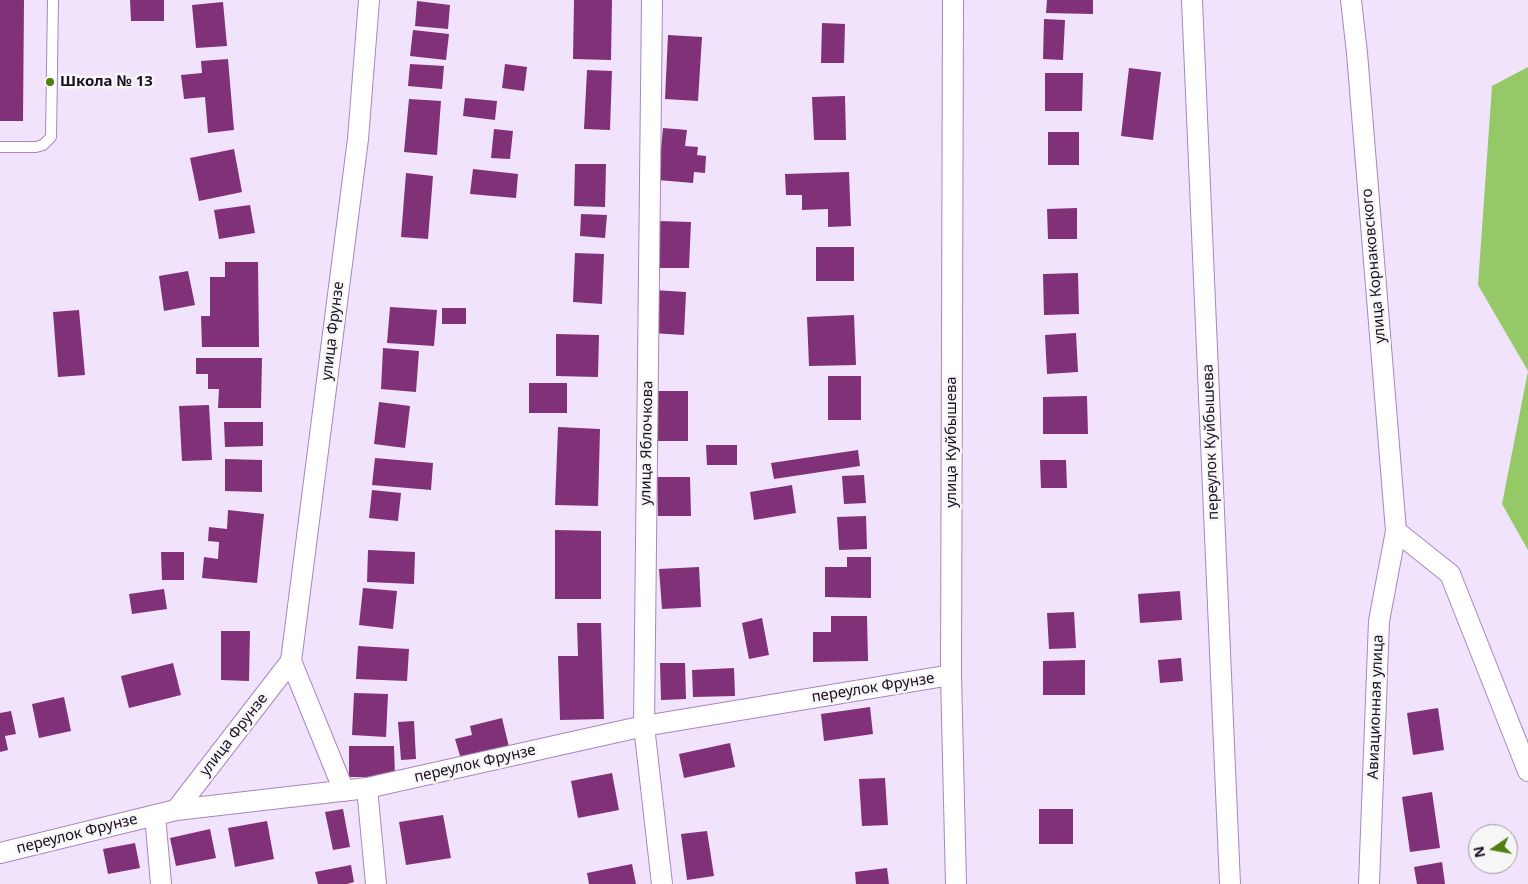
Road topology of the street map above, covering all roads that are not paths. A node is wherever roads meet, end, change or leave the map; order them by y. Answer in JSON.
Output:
{"nodes":[{"id":1,"x":53,"y":0,"type":"edge"},
{"id":2,"x":369,"y":0,"type":"edge"},
{"id":3,"x":652,"y":0,"type":"edge"},
{"id":4,"x":953,"y":0,"type":"edge"},
{"id":5,"x":1192,"y":0,"type":"edge"},
{"id":6,"x":1350,"y":0,"type":"edge"},
{"id":7,"x":0,"y":147,"type":"edge"},
{"id":8,"x":1396,"y":531,"type":"junction"},
{"id":9,"x":291,"y":661,"type":"junction"},
{"id":10,"x":951,"y":675,"type":"junction"},
{"id":11,"x":644,"y":726,"type":"junction"},
{"id":12,"x":1528,"y":771,"type":"edge"},
{"id":13,"x":367,"y":788,"type":"junction"},
{"id":14,"x":344,"y":791,"type":"junction"},
{"id":15,"x":176,"y":810,"type":"junction"},
{"id":16,"x":155,"y":815,"type":"junction"},
{"id":17,"x":0,"y":853,"type":"edge"},
{"id":18,"x":161,"y":884,"type":"edge"},
{"id":19,"x":376,"y":884,"type":"edge"},
{"id":20,"x":662,"y":884,"type":"edge"},
{"id":21,"x":956,"y":884,"type":"edge"},
{"id":22,"x":1230,"y":884,"type":"edge"},
{"id":23,"x":1369,"y":884,"type":"edge"}],
"edges":[{"from":1,"to":7,"type":"lane"},
{"from":2,"to":9,"type":"street","name":"улица Фрунзе"},
{"from":3,"to":11,"type":"street","name":"улица Яблочкова"},
{"from":4,"to":10,"type":"street","name":"улица Куйбышева"},
{"from":5,"to":22,"type":"street","name":"переулок Куйбышева"},
{"from":6,"to":8,"type":"street","name":"улица Корнаковского"},
{"from":8,"to":12,"type":"street"},
{"from":8,"to":23,"type":"street","name":"Авиационная улица"},
{"from":9,"to":14,"type":"street","name":"улица Фрунзе"},
{"from":9,"to":15,"type":"street","name":"улица Фрунзе"},
{"from":10,"to":11,"type":"street","name":"переулок Фрунзе"},
{"from":10,"to":21,"type":"street","name":"улица Куйбышева"},
{"from":11,"to":13,"type":"street","name":"переулок Фрунзе"},
{"from":11,"to":20,"type":"street","name":"улица Яблочкова"},
{"from":13,"to":14,"type":"street","name":"переулок Фрунзе"},
{"from":13,"to":19,"type":"street"},
{"from":14,"to":15,"type":"street","name":"переулок Фрунзе"},
{"from":15,"to":16,"type":"street","name":"переулок Фрунзе"},
{"from":16,"to":17,"type":"street","name":"переулок Фрунзе"},
{"from":16,"to":18,"type":"street"}]}
